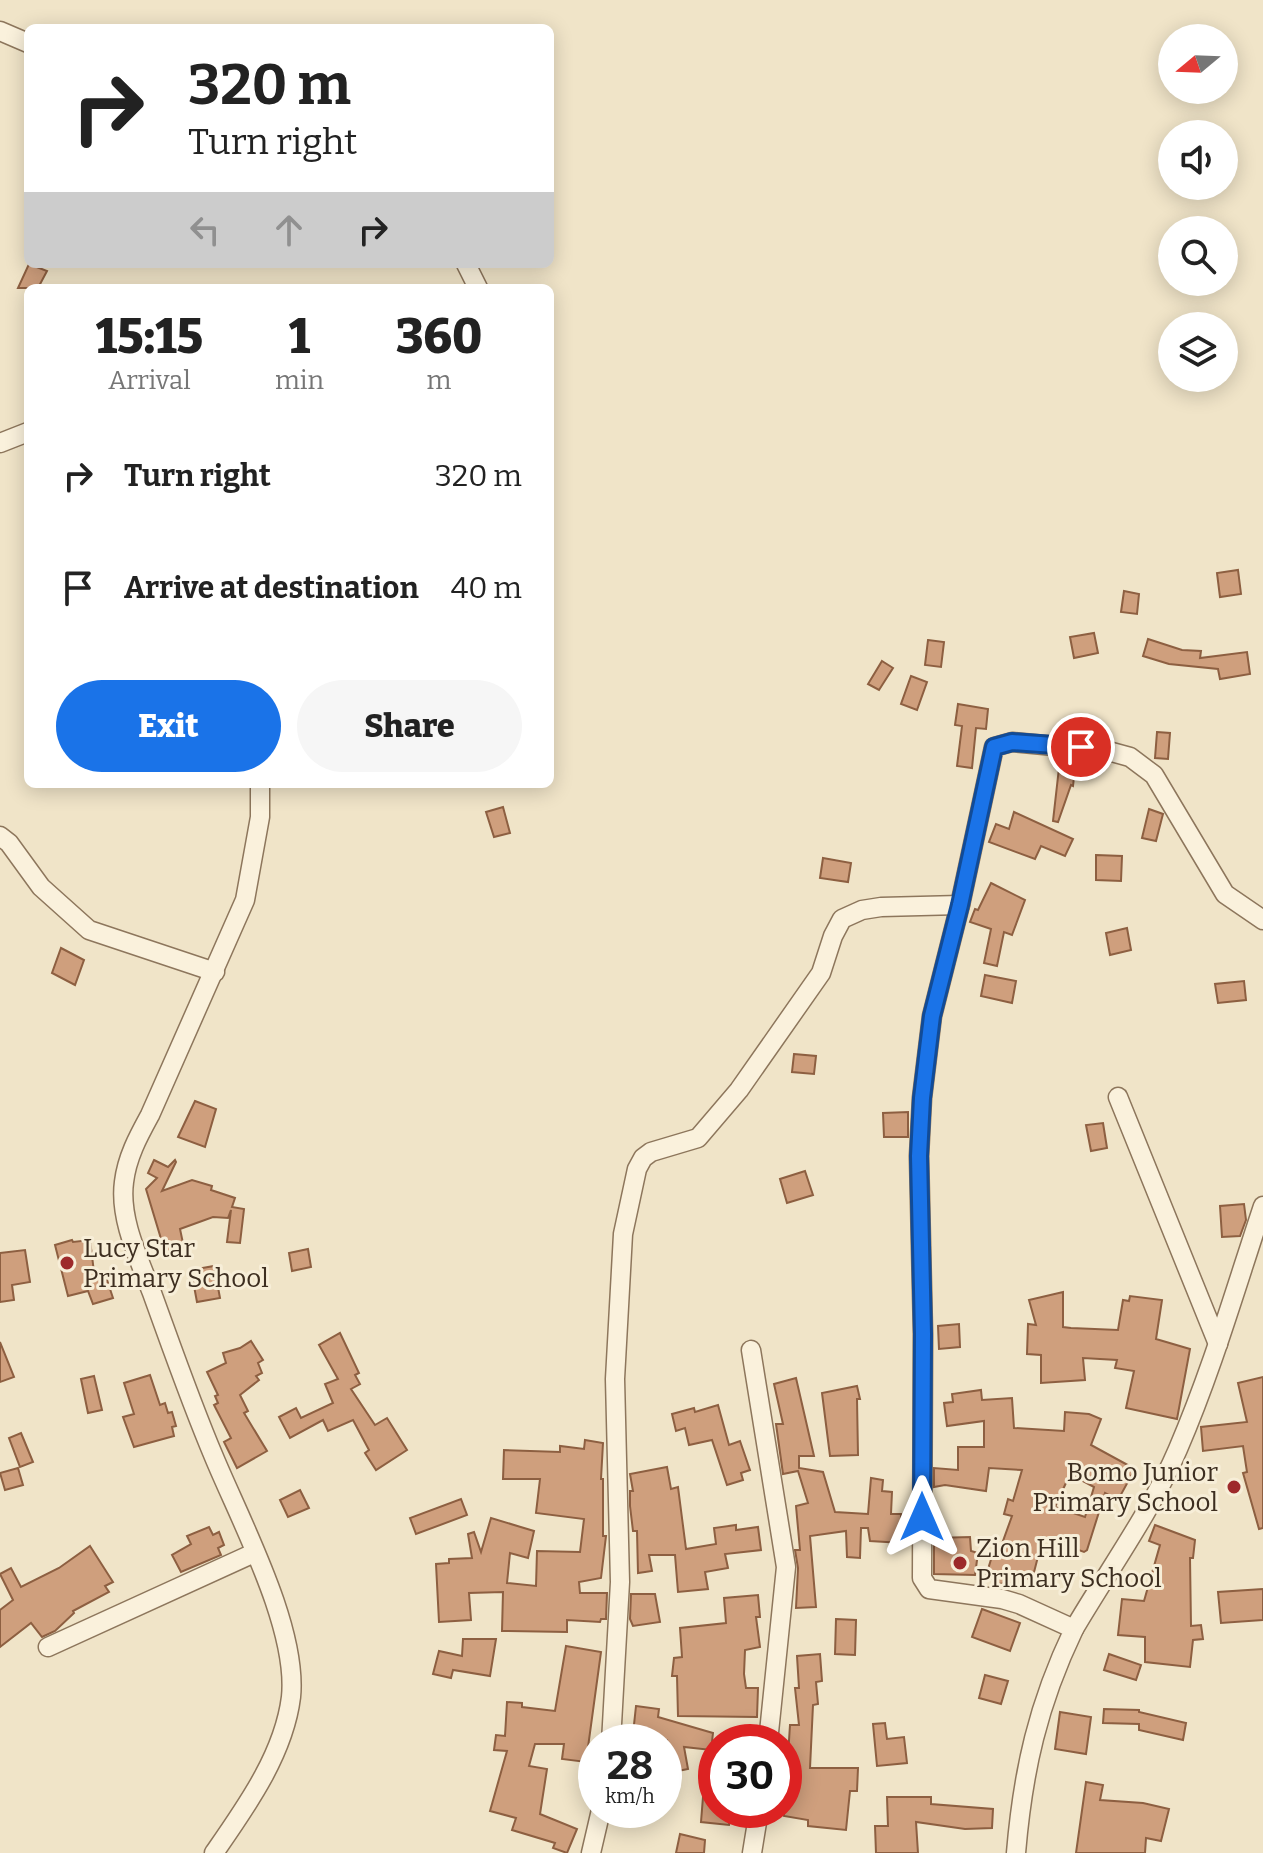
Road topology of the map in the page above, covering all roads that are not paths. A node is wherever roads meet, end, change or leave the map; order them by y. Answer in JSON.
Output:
{"nodes":[{"id":1,"x":0,"y":31,"type":"edge"},
{"id":2,"x":24,"y":41,"type":"edge"},
{"id":3,"x":24,"y":434,"type":"edge"},
{"id":4,"x":0,"y":443,"type":"edge"},
{"id":5,"x":260,"y":788,"type":"edge"},
{"id":6,"x":0,"y":836,"type":"edge"},
{"id":7,"x":960,"y":905,"type":"junction"},
{"id":8,"x":1263,"y":920,"type":"edge"},
{"id":9,"x":215,"y":972,"type":"junction"},
{"id":10,"x":1118,"y":1097,"type":"dead end"},
{"id":11,"x":1263,"y":1206,"type":"edge"},
{"id":12,"x":1218,"y":1344,"type":"junction"},
{"id":13,"x":751,"y":1350,"type":"dead end"},
{"id":14,"x":254,"y":1553,"type":"junction"},
{"id":15,"x":1074,"y":1629,"type":"junction"},
{"id":16,"x":48,"y":1647,"type":"dead end"},
{"id":17,"x":612,"y":1724,"type":"edge"},
{"id":18,"x":770,"y":1724,"type":"edge"},
{"id":19,"x":597,"y":1828,"type":"edge"},
{"id":20,"x":756,"y":1828,"type":"edge"},
{"id":21,"x":214,"y":1853,"type":"edge"},
{"id":22,"x":591,"y":1853,"type":"edge"},
{"id":23,"x":752,"y":1853,"type":"edge"},
{"id":24,"x":1016,"y":1853,"type":"edge"}],
"edges":[{"from":1,"to":2,"type":"street"},
{"from":3,"to":4,"type":"street"},
{"from":5,"to":9,"type":"street"},
{"from":6,"to":9,"type":"street"},
{"from":7,"to":8,"type":"street"},
{"from":7,"to":15,"type":"street"},
{"from":7,"to":17,"type":"street"},
{"from":9,"to":14,"type":"street"},
{"from":10,"to":12,"type":"street"},
{"from":11,"to":12,"type":"street"},
{"from":12,"to":15,"type":"street"},
{"from":13,"to":18,"type":"street"},
{"from":14,"to":16,"type":"street"},
{"from":14,"to":21,"type":"street"},
{"from":15,"to":24,"type":"street"},
{"from":19,"to":22,"type":"street"},
{"from":20,"to":23,"type":"street"}]}
